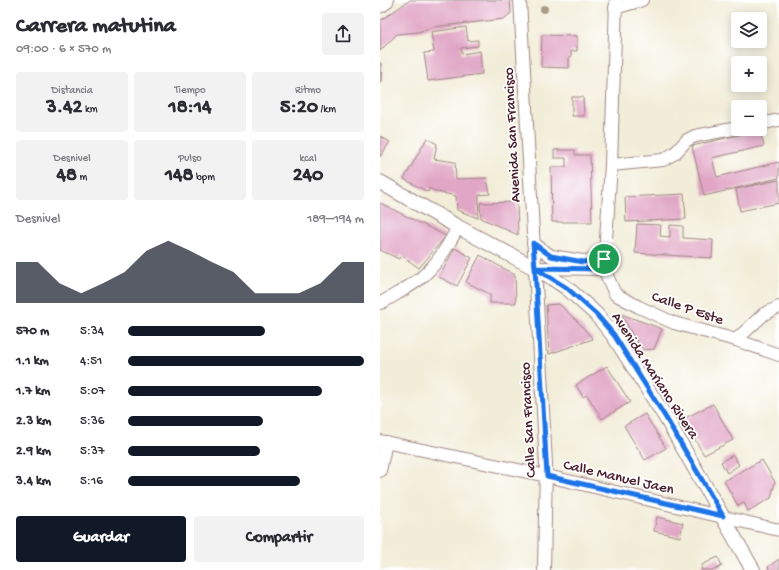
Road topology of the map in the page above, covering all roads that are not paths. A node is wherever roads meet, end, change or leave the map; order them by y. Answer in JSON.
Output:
{"nodes":[{"id":1,"x":384,"y":0,"type":"edge"},
{"id":2,"x":520,"y":0,"type":"edge"},
{"id":3,"x":642,"y":0,"type":"edge"},
{"id":4,"x":380,"y":3,"type":"edge"},
{"id":5,"x":616,"y":4,"type":"edge"},
{"id":6,"x":779,"y":120,"type":"edge"},
{"id":7,"x":767,"y":123,"type":"edge"},
{"id":8,"x":731,"y":129,"type":"edge"},
{"id":9,"x":611,"y":165,"type":"junction"},
{"id":10,"x":380,"y":182,"type":"edge"},
{"id":11,"x":458,"y":227,"type":"junction"},
{"id":12,"x":533,"y":243,"type":"junction"},
{"id":13,"x":604,"y":264,"type":"junction"},
{"id":14,"x":535,"y":268,"type":"junction"},
{"id":15,"x":380,"y":303,"type":"edge"},
{"id":16,"x":779,"y":307,"type":"edge"},
{"id":17,"x":736,"y":340,"type":"junction"},
{"id":18,"x":779,"y":355,"type":"edge"},
{"id":19,"x":383,"y":442,"type":"edge"},
{"id":20,"x":380,"y":471,"type":"edge"},
{"id":21,"x":547,"y":476,"type":"junction"},
{"id":22,"x":723,"y":516,"type":"junction"},
{"id":23,"x":779,"y":530,"type":"edge"},
{"id":24,"x":544,"y":570,"type":"edge"},
{"id":25,"x":753,"y":570,"type":"edge"}],
"edges":[{"from":1,"to":4,"type":"highway"},
{"from":2,"to":12,"type":"street","name":"Avenida San Francisco"},
{"from":3,"to":5,"type":"street"},
{"from":5,"to":9,"type":"street"},
{"from":6,"to":7,"type":"street"},
{"from":8,"to":9,"type":"street"},
{"from":9,"to":13,"type":"street"},
{"from":10,"to":11,"type":"street","name":"Avenida Mariano Rivera"},
{"from":11,"to":14,"type":"street","name":"Avenida Mariano Rivera"},
{"from":11,"to":15,"type":"street"},
{"from":12,"to":13,"type":"street"},
{"from":12,"to":14,"type":"street","name":"Avenida San Francisco"},
{"from":13,"to":14,"type":"street"},
{"from":13,"to":17,"type":"street","name":"Calle P Este"},
{"from":14,"to":21,"type":"street","name":"Calle San Francisco"},
{"from":14,"to":22,"type":"street","name":"Avenida Mariano Rivera"},
{"from":16,"to":17,"type":"street"},
{"from":17,"to":18,"type":"street","name":"Calle P Este"},
{"from":19,"to":20,"type":"street"},
{"from":19,"to":21,"type":"street","name":"Calle Manuel Jaen"},
{"from":21,"to":22,"type":"street","name":"Calle Manuel Jaen"},
{"from":21,"to":24,"type":"street","name":"Calle San Francisco"},
{"from":22,"to":23,"type":"street","name":"Calle Manuel Jaen"},
{"from":22,"to":25,"type":"street","name":"Avenida Mariano Rivera"}]}
